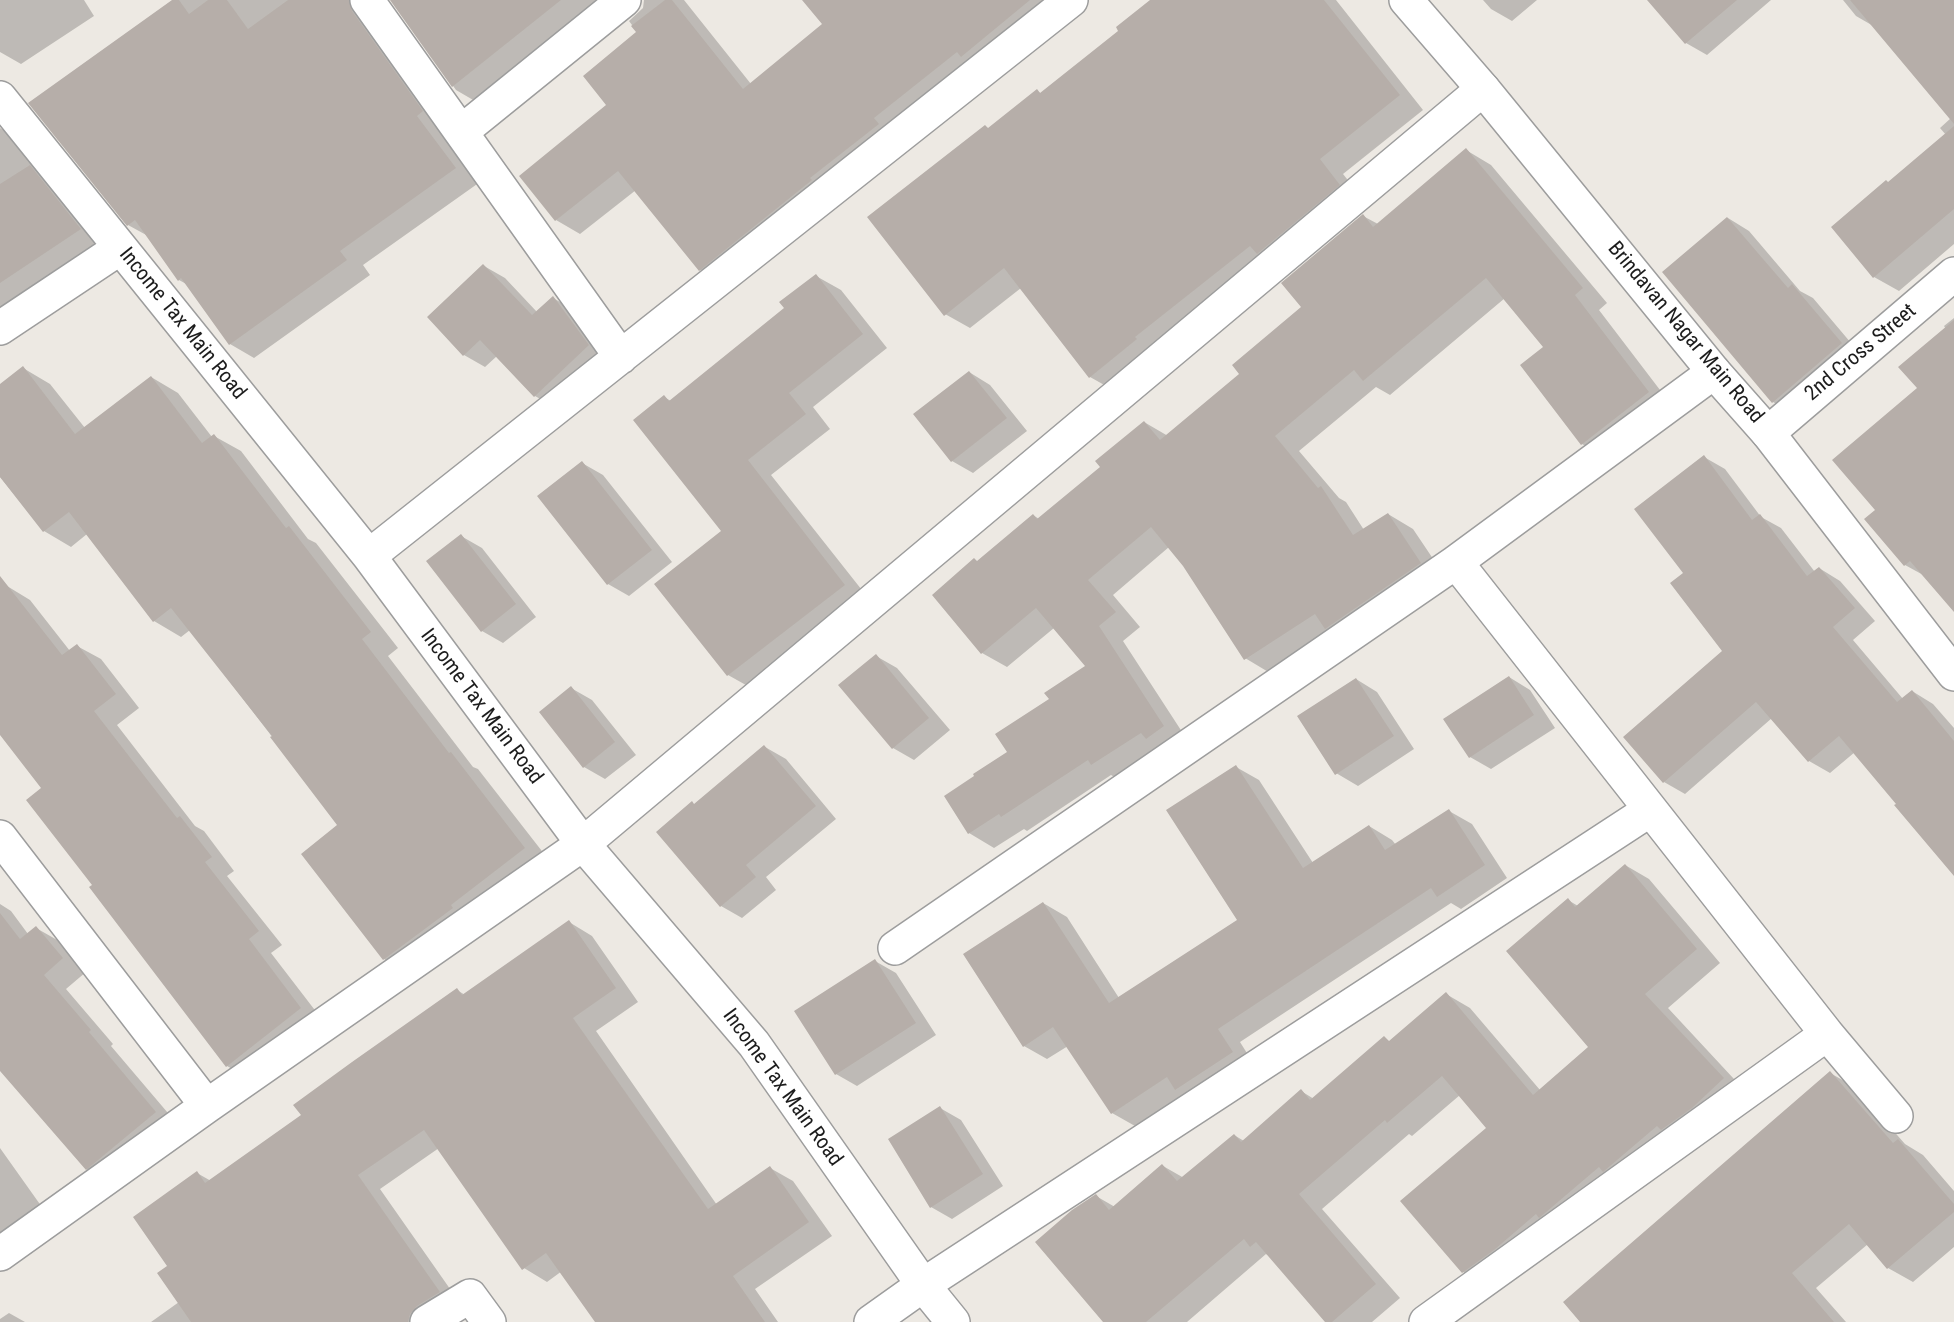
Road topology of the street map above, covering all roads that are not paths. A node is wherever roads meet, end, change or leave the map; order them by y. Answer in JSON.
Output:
{"nodes":[{"id":1,"x":367,"y":0,"type":"edge"},
{"id":2,"x":624,"y":0,"type":"edge"},
{"id":3,"x":1071,"y":0,"type":"edge"},
{"id":4,"x":1406,"y":0,"type":"edge"},
{"id":5,"x":1483,"y":89,"type":"junction"},
{"id":6,"x":0,"y":98,"type":"edge"},
{"id":7,"x":461,"y":132,"type":"junction"},
{"id":8,"x":120,"y":248,"type":"junction"},
{"id":9,"x":1954,"y":274,"type":"edge"},
{"id":10,"x":0,"y":328,"type":"edge"},
{"id":11,"x":621,"y":357,"type":"junction"},
{"id":12,"x":1714,"y":372,"type":"junction"},
{"id":13,"x":1768,"y":433,"type":"junction"},
{"id":14,"x":369,"y":556,"type":"junction"},
{"id":15,"x":1456,"y":562,"type":"junction"},
{"id":16,"x":1954,"y":674,"type":"edge"},
{"id":17,"x":1650,"y":810,"type":"junction"},
{"id":18,"x":0,"y":837,"type":"edge"},
{"id":19,"x":583,"y":844,"type":"junction"},
{"id":20,"x":895,"y":948,"type":"dead end"},
{"id":21,"x":1827,"y":1034,"type":"junction"},
{"id":22,"x":207,"y":1106,"type":"junction"},
{"id":23,"x":1896,"y":1116,"type":"dead end"},
{"id":24,"x":0,"y":1254,"type":"edge"},
{"id":25,"x":923,"y":1286,"type":"junction"},
{"id":26,"x":427,"y":1322,"type":"edge"},
{"id":27,"x":489,"y":1322,"type":"edge"},
{"id":28,"x":871,"y":1322,"type":"edge"},
{"id":29,"x":953,"y":1322,"type":"edge"},
{"id":30,"x":1426,"y":1322,"type":"edge"}],
"edges":[{"from":1,"to":7,"type":"street"},
{"from":2,"to":7,"type":"street"},
{"from":3,"to":11,"type":"street"},
{"from":4,"to":5,"type":"street","name":"Brindavan Nagar Main Road"},
{"from":5,"to":12,"type":"street","name":"Brindavan Nagar Main Road"},
{"from":5,"to":19,"type":"street"},
{"from":6,"to":8,"type":"street","name":"Income Tax Main Road"},
{"from":7,"to":11,"type":"street"},
{"from":8,"to":10,"type":"street"},
{"from":8,"to":14,"type":"street","name":"Income Tax Main Road"},
{"from":9,"to":13,"type":"street","name":"2nd Cross Street"},
{"from":11,"to":14,"type":"street"},
{"from":12,"to":13,"type":"street","name":"Brindavan Nagar Main Road"},
{"from":12,"to":15,"type":"street"},
{"from":13,"to":16,"type":"street","name":"Brindavan Nagar Main Road"},
{"from":14,"to":19,"type":"street","name":"Income Tax Main Road"},
{"from":15,"to":17,"type":"street"},
{"from":15,"to":20,"type":"street"},
{"from":17,"to":21,"type":"street"},
{"from":17,"to":25,"type":"street"},
{"from":18,"to":22,"type":"street"},
{"from":19,"to":22,"type":"street"},
{"from":19,"to":25,"type":"street","name":"Income Tax Main Road"},
{"from":21,"to":23,"type":"street"},
{"from":21,"to":30,"type":"street"},
{"from":22,"to":24,"type":"street"},
{"from":25,"to":28,"type":"street"},
{"from":25,"to":29,"type":"street","name":"Income Tax Main Road"},
{"from":26,"to":27,"type":"street"}]}
